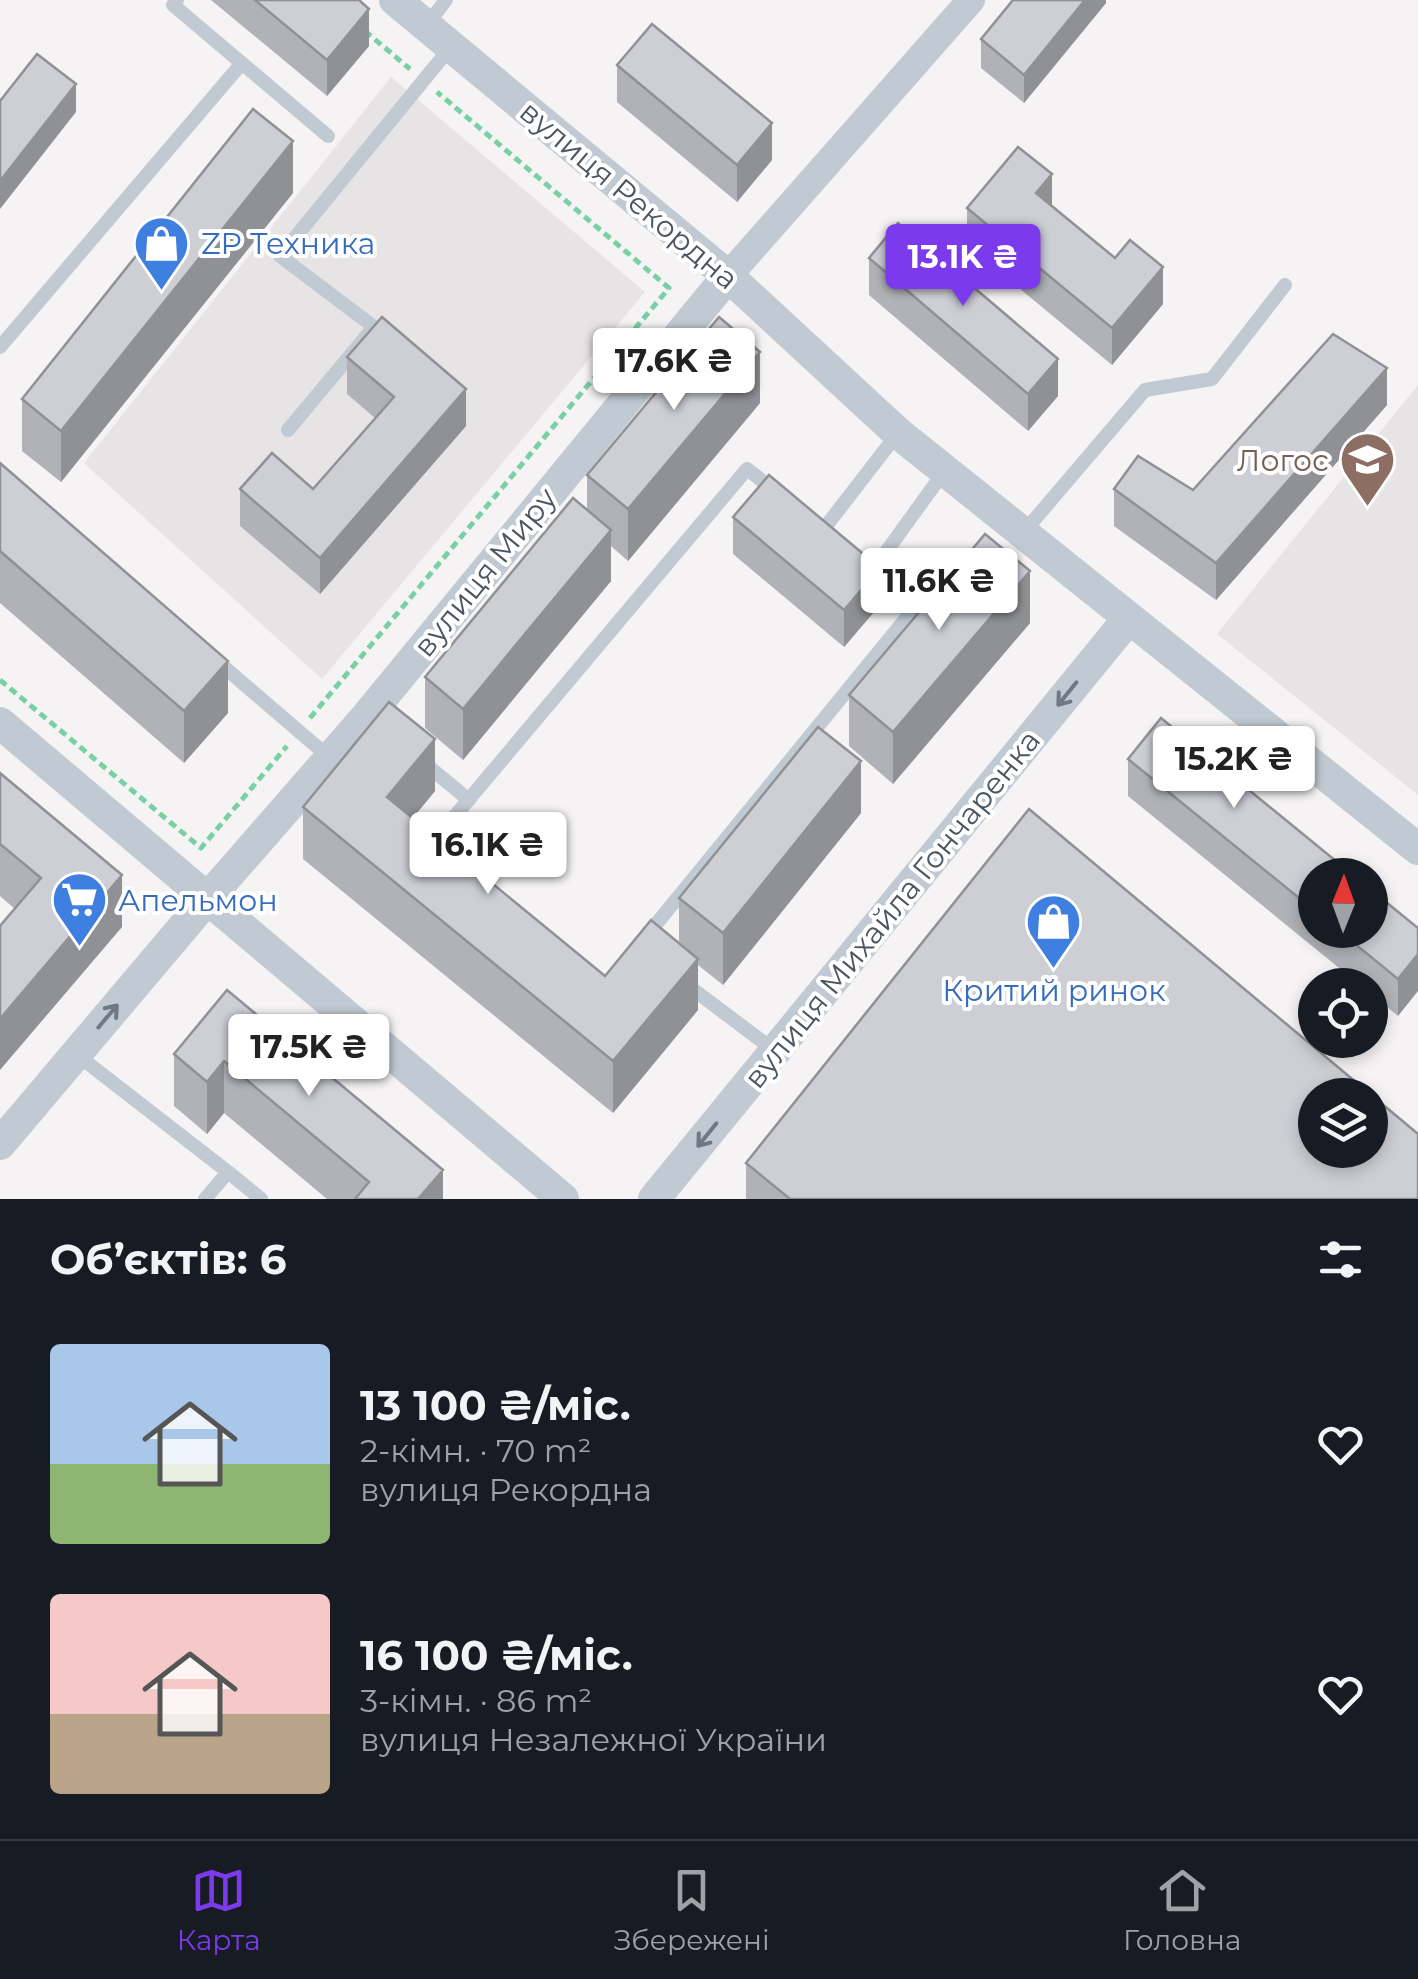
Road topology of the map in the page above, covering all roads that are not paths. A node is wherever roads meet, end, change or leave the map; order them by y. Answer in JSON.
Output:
{"nodes":[{"id":1,"x":178,"y":0,"type":"edge"},
{"id":2,"x":395,"y":0,"type":"edge"},
{"id":3,"x":446,"y":0,"type":"edge"},
{"id":4,"x":971,"y":0,"type":"edge"},
{"id":5,"x":426,"y":26,"type":"junction"},
{"id":6,"x":450,"y":48,"type":"junction"},
{"id":7,"x":242,"y":63,"type":"junction"},
{"id":8,"x":328,"y":136,"type":"dead end"},
{"id":9,"x":728,"y":276,"type":"junction"},
{"id":10,"x":1285,"y":285,"type":"dead end"},
{"id":11,"x":0,"y":348,"type":"edge"},
{"id":12,"x":288,"y":430,"type":"dead end"},
{"id":13,"x":898,"y":432,"type":"junction"},
{"id":14,"x":946,"y":469,"type":"junction"},
{"id":15,"x":793,"y":505,"type":"edge"},
{"id":16,"x":808,"y":518,"type":"edge"},
{"id":17,"x":1023,"y":534,"type":"junction"},
{"id":18,"x":1129,"y":618,"type":"junction"},
{"id":19,"x":209,"y":655,"type":"edge"},
{"id":20,"x":0,"y":723,"type":"edge"},
{"id":21,"x":411,"y":752,"type":"edge"},
{"id":22,"x":330,"y":758,"type":"junction"},
{"id":23,"x":469,"y":800,"type":"junction"},
{"id":24,"x":1418,"y":849,"type":"edge"},
{"id":25,"x":443,"y":860,"type":"edge"},
{"id":26,"x":208,"y":898,"type":"junction"},
{"id":27,"x":653,"y":959,"type":"edge"},
{"id":28,"x":668,"y":970,"type":"edge"},
{"id":29,"x":775,"y":1052,"type":"junction"},
{"id":30,"x":76,"y":1054,"type":"junction"},
{"id":31,"x":0,"y":1144,"type":"edge"},
{"id":32,"x":228,"y":1172,"type":"junction"},
{"id":33,"x":204,"y":1199,"type":"edge"},
{"id":34,"x":261,"y":1199,"type":"edge"},
{"id":35,"x":563,"y":1199,"type":"edge"},
{"id":36,"x":654,"y":1199,"type":"edge"}],
"edges":[{"from":1,"to":7,"type":"lane"},
{"from":2,"to":5,"type":"street","name":"вулиця Рекордна"},
{"from":3,"to":5,"type":"lane"},
{"from":4,"to":9,"type":"street","name":"вулиця Миру"},
{"from":5,"to":6,"type":"street","name":"вулиця Рекордна"},
{"from":6,"to":9,"type":"street","name":"вулиця Рекордна"},
{"from":6,"to":12,"type":"lane"},
{"from":7,"to":8,"type":"lane"},
{"from":7,"to":11,"type":"lane"},
{"from":9,"to":13,"type":"street","name":"вулиця Рекордна"},
{"from":9,"to":22,"type":"street","name":"вулиця Миру"},
{"from":10,"to":17,"type":"lane"},
{"from":13,"to":14,"type":"street","name":"вулиця Рекордна"},
{"from":13,"to":16,"type":"lane"},
{"from":14,"to":17,"type":"street","name":"вулиця Рекордна"},
{"from":14,"to":27,"type":"lane"},
{"from":15,"to":23,"type":"lane"},
{"from":17,"to":18,"type":"street","name":"вулиця Рекордна"},
{"from":18,"to":24,"type":"street","name":"вулиця Рекордна"},
{"from":18,"to":29,"type":"street","name":"вулиця Михайла Гончаренка","one_way":true},
{"from":19,"to":22,"type":"lane"},
{"from":20,"to":26,"type":"street"},
{"from":21,"to":23,"type":"lane"},
{"from":22,"to":26,"type":"street","name":"вулиця Миру"},
{"from":23,"to":25,"type":"lane"},
{"from":30,"to":26,"type":"street","name":"вулиця Миру","one_way":true},
{"from":26,"to":35,"type":"street"},
{"from":28,"to":29,"type":"lane"},
{"from":29,"to":36,"type":"street","name":"вулиця Михайла Гончаренка","one_way":true},
{"from":30,"to":31,"type":"street","name":"вулиця Миру"},
{"from":30,"to":32,"type":"lane"},
{"from":32,"to":33,"type":"lane"},
{"from":32,"to":34,"type":"lane"}]}
